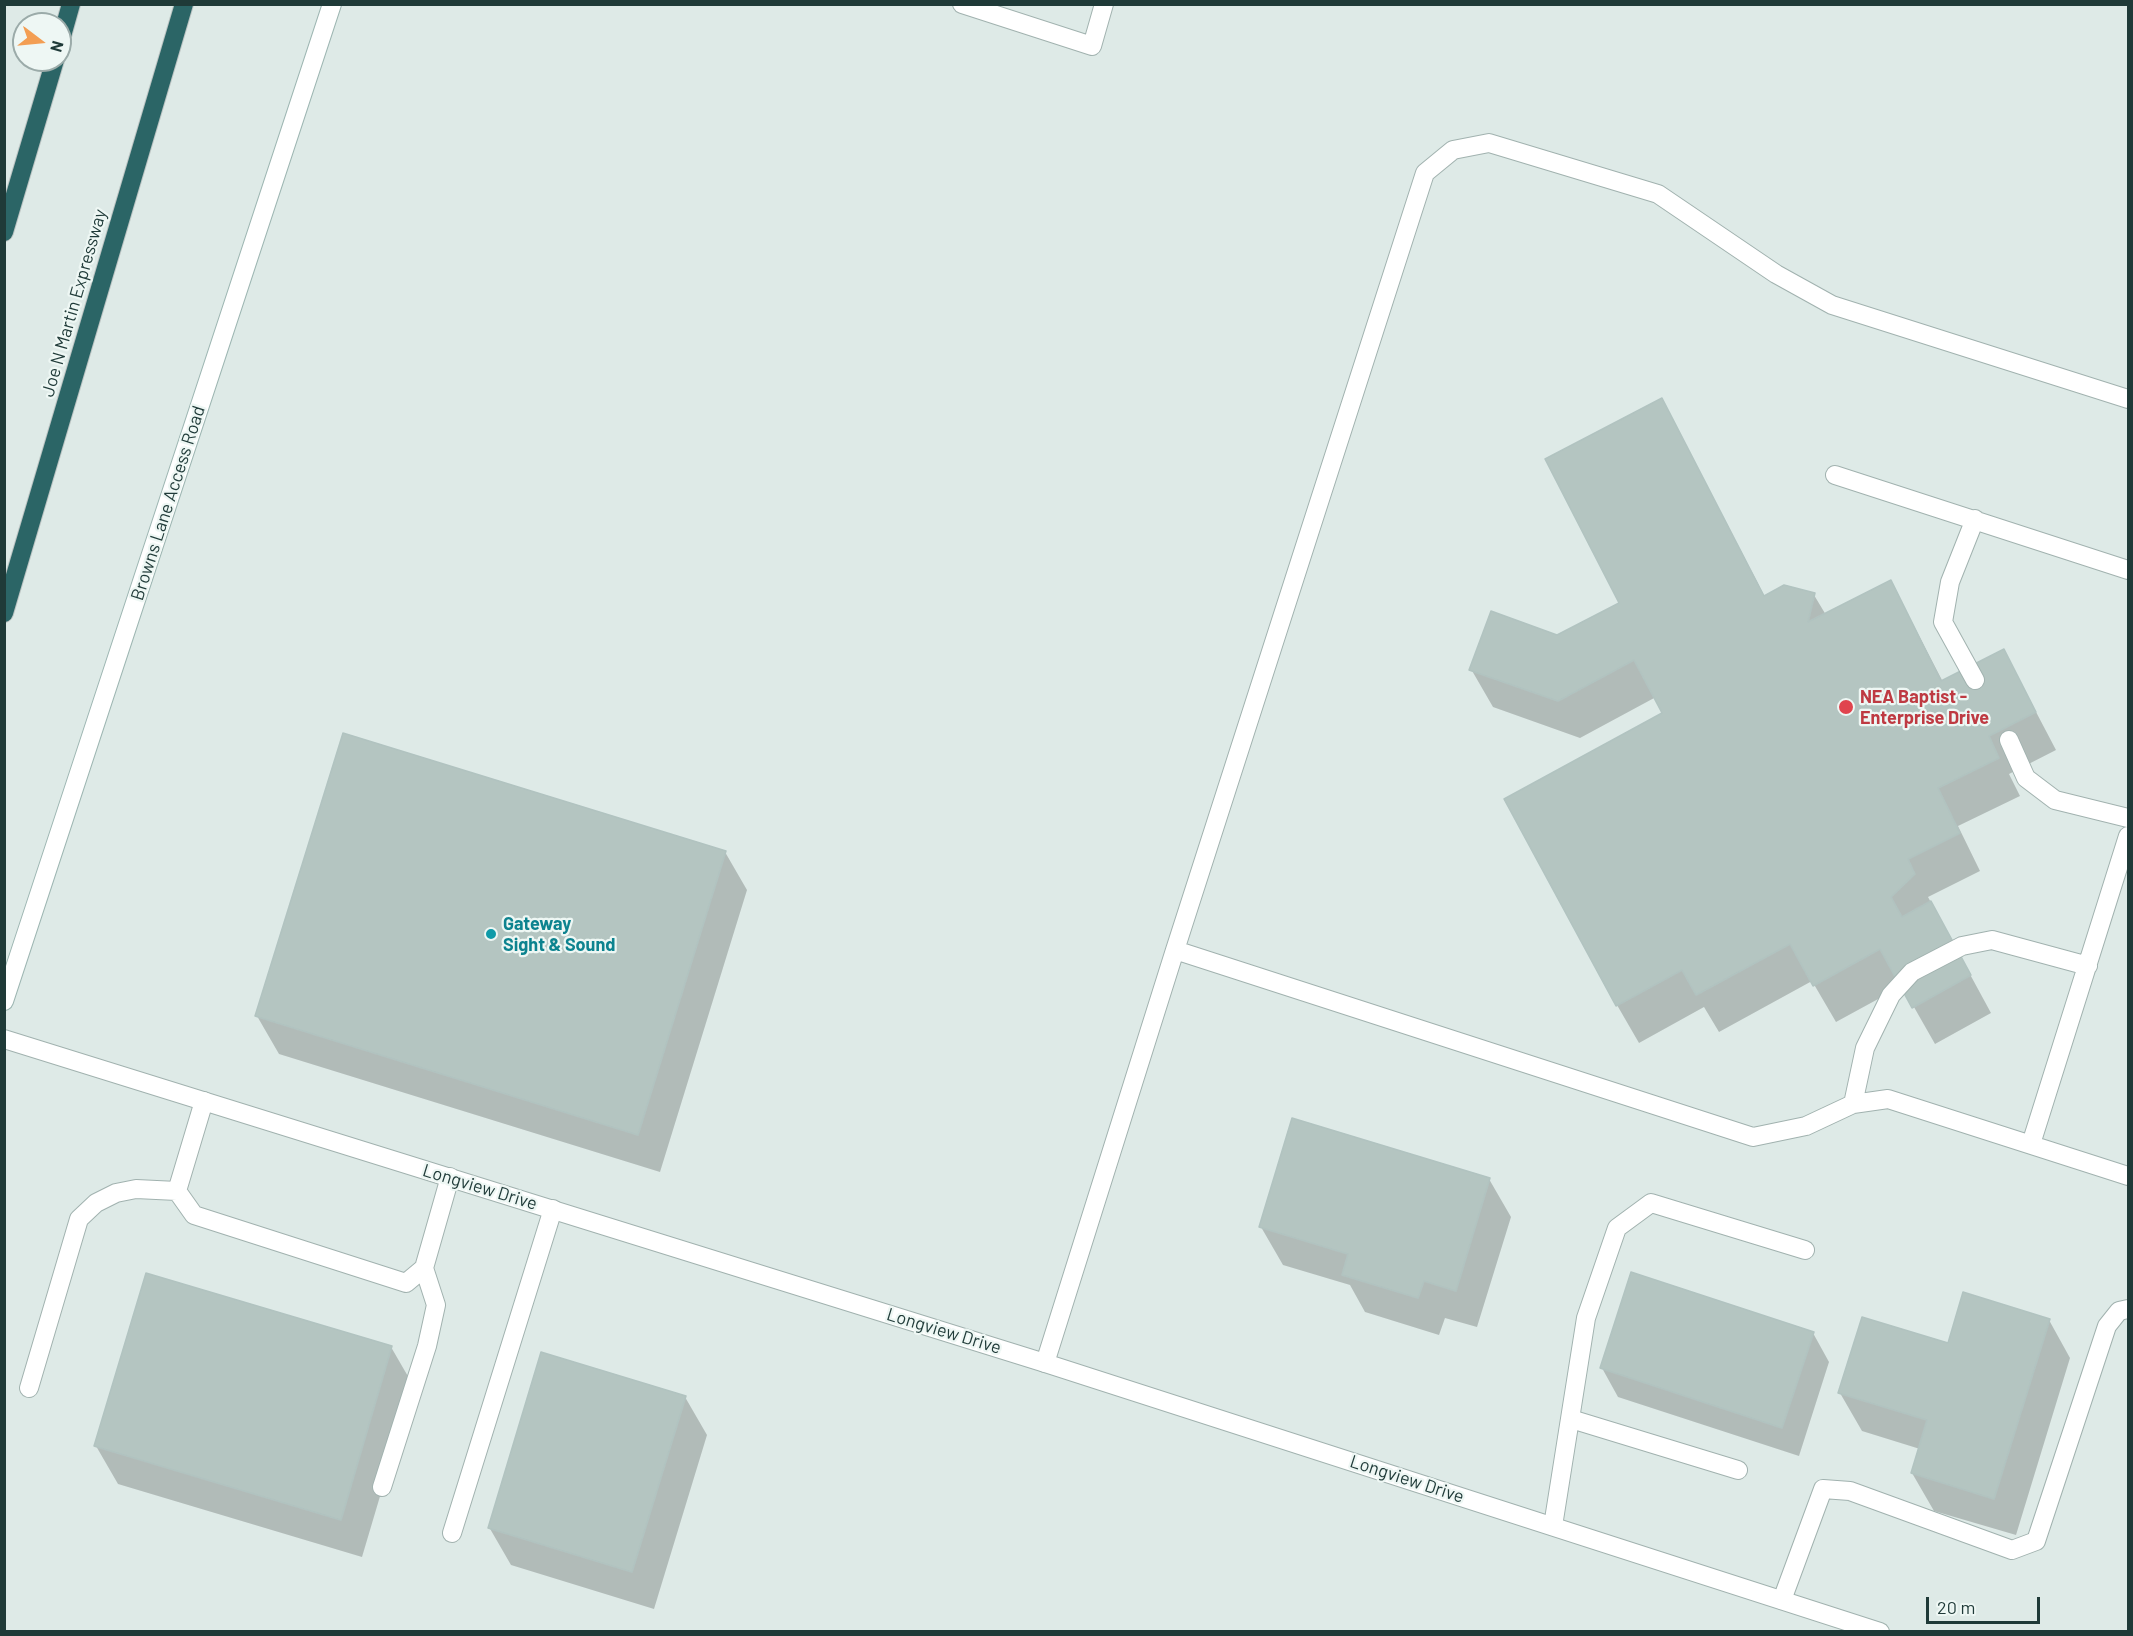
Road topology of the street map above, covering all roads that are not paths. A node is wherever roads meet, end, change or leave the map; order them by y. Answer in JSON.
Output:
{"nodes":[{"id":1,"x":184,"y":4,"type":"edge"},
{"id":2,"x":332,"y":4,"type":"edge"},
{"id":3,"x":962,"y":4,"type":"edge"},
{"id":4,"x":1104,"y":4,"type":"edge"},
{"id":5,"x":51,"y":72,"type":"edge"},
{"id":6,"x":4,"y":232,"type":"edge"},
{"id":7,"x":2128,"y":399,"type":"edge"},
{"id":8,"x":1835,"y":475,"type":"dead end"},
{"id":9,"x":1975,"y":519,"type":"junction"},
{"id":10,"x":2128,"y":570,"type":"edge"},
{"id":11,"x":4,"y":614,"type":"edge"},
{"id":12,"x":1975,"y":680,"type":"dead end"},
{"id":13,"x":2009,"y":740,"type":"dead end"},
{"id":14,"x":2128,"y":818,"type":"edge"},
{"id":15,"x":2128,"y":836,"type":"edge"},
{"id":16,"x":1174,"y":950,"type":"junction"},
{"id":17,"x":2088,"y":966,"type":"junction"},
{"id":18,"x":4,"y":1001,"type":"edge"},
{"id":19,"x":4,"y":1039,"type":"edge"},
{"id":20,"x":204,"y":1101,"type":"junction"},
{"id":21,"x":1853,"y":1104,"type":"junction"},
{"id":22,"x":2031,"y":1144,"type":"junction"},
{"id":23,"x":2128,"y":1176,"type":"edge"},
{"id":24,"x":450,"y":1178,"type":"junction"},
{"id":25,"x":177,"y":1191,"type":"junction"},
{"id":26,"x":553,"y":1209,"type":"junction"},
{"id":27,"x":1805,"y":1250,"type":"dead end"},
{"id":28,"x":424,"y":1268,"type":"junction"},
{"id":29,"x":2128,"y":1309,"type":"edge"},
{"id":30,"x":1045,"y":1363,"type":"junction"},
{"id":31,"x":29,"y":1389,"type":"dead end"},
{"id":32,"x":1572,"y":1419,"type":"junction"},
{"id":33,"x":1738,"y":1470,"type":"dead end"},
{"id":34,"x":382,"y":1487,"type":"dead end"},
{"id":35,"x":1553,"y":1526,"type":"junction"},
{"id":36,"x":452,"y":1533,"type":"dead end"},
{"id":37,"x":1782,"y":1600,"type":"junction"},
{"id":38,"x":1880,"y":1632,"type":"edge"}],
"edges":[{"from":1,"to":11,"type":"highway","name":"Joe N Martin Expressway"},
{"from":2,"to":18,"type":"street","name":"Browns Lane Access Road"},
{"from":3,"to":4,"type":"street"},
{"from":5,"to":6,"type":"highway"},
{"from":7,"to":16,"type":"street"},
{"from":8,"to":9,"type":"street"},
{"from":9,"to":10,"type":"street"},
{"from":9,"to":12,"type":"street"},
{"from":13,"to":14,"type":"street"},
{"from":15,"to":17,"type":"street"},
{"from":16,"to":21,"type":"street"},
{"from":16,"to":30,"type":"street"},
{"from":17,"to":21,"type":"street"},
{"from":17,"to":22,"type":"street"},
{"from":19,"to":20,"type":"street","name":"Longview Drive"},
{"from":20,"to":24,"type":"street","name":"Longview Drive"},
{"from":20,"to":25,"type":"street"},
{"from":21,"to":22,"type":"street"},
{"from":22,"to":23,"type":"street"},
{"from":24,"to":26,"type":"street","name":"Longview Drive"},
{"from":24,"to":28,"type":"street"},
{"from":25,"to":28,"type":"street"},
{"from":25,"to":31,"type":"street"},
{"from":26,"to":30,"type":"street","name":"Longview Drive"},
{"from":26,"to":36,"type":"street"},
{"from":27,"to":32,"type":"street"},
{"from":28,"to":34,"type":"street"},
{"from":29,"to":37,"type":"street"},
{"from":30,"to":35,"type":"street","name":"Longview Drive"},
{"from":32,"to":33,"type":"street"},
{"from":32,"to":35,"type":"street"},
{"from":35,"to":37,"type":"street","name":"Longview Drive"},
{"from":37,"to":38,"type":"street","name":"Longview Drive"}]}
